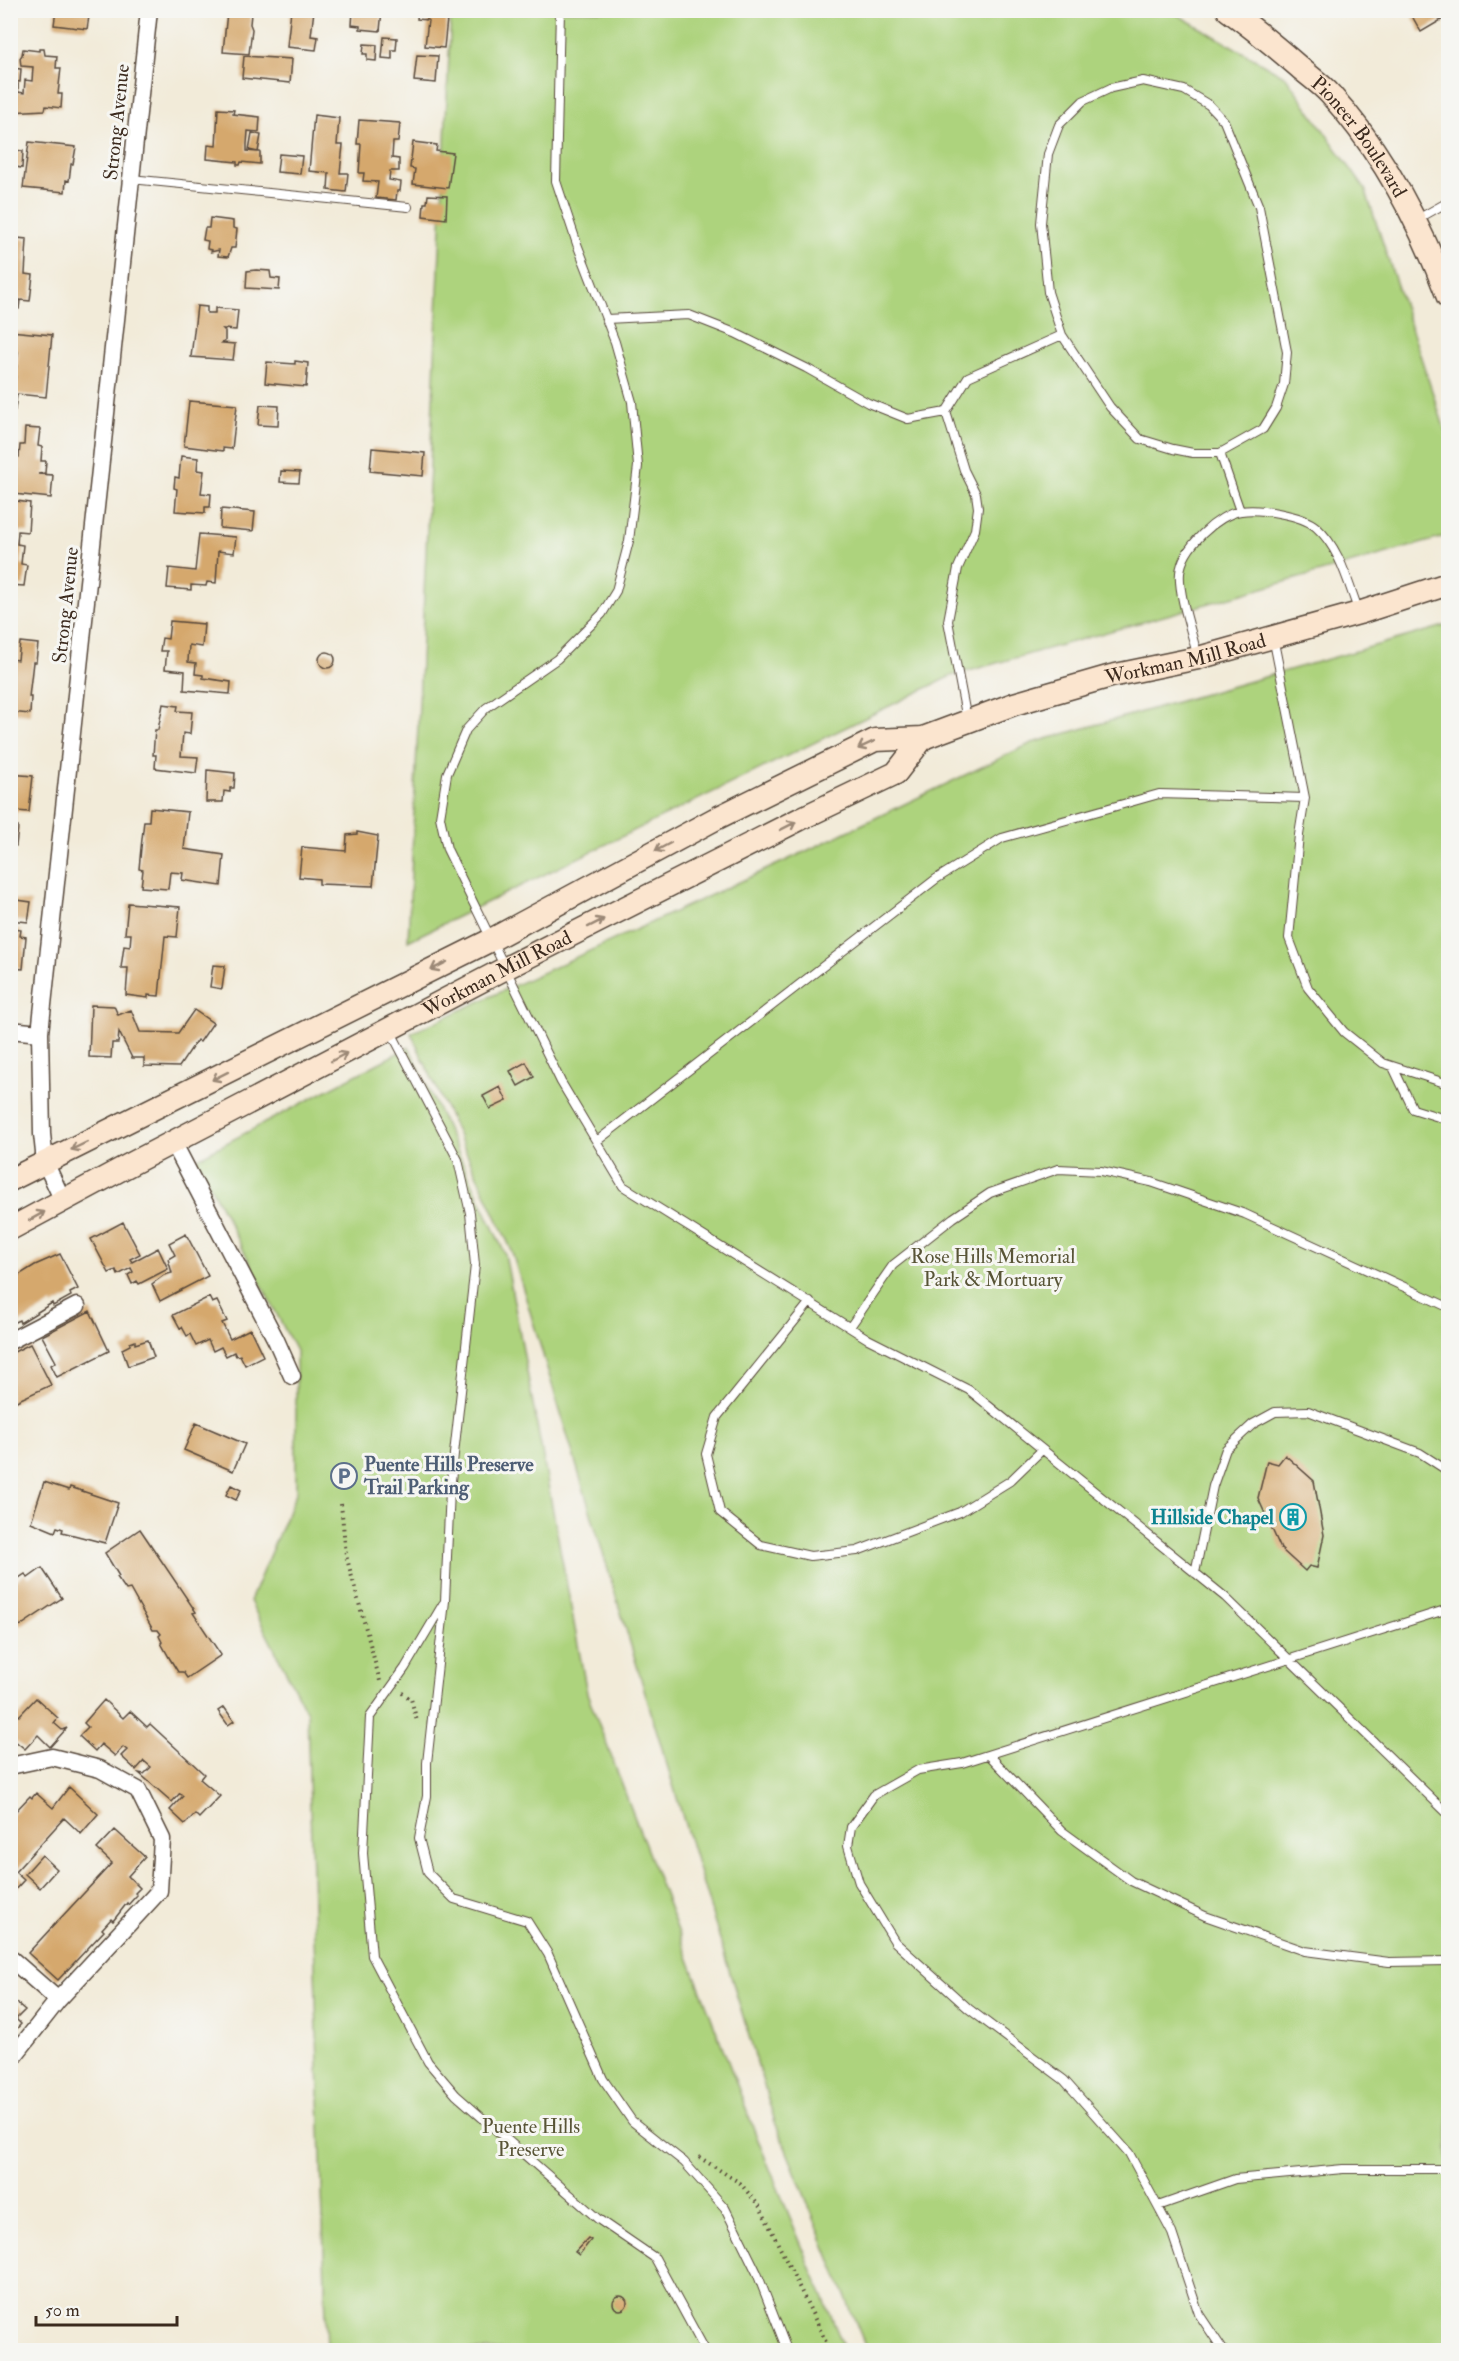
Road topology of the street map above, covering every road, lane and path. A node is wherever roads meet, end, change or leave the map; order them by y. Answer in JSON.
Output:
{"nodes":[{"id":1,"x":149,"y":10,"type":"edge"},
{"id":2,"x":560,"y":10,"type":"edge"},
{"id":3,"x":1228,"y":10,"type":"edge"},
{"id":4,"x":131,"y":179,"type":"junction"},
{"id":5,"x":1449,"y":202,"type":"edge"},
{"id":6,"x":408,"y":207,"type":"dead end"},
{"id":7,"x":1416,"y":220,"type":"junction"},
{"id":8,"x":1449,"y":297,"type":"edge"},
{"id":9,"x":606,"y":319,"type":"junction"},
{"id":10,"x":1062,"y":335,"type":"junction"},
{"id":11,"x":946,"y":412,"type":"junction"},
{"id":12,"x":1220,"y":453,"type":"junction"},
{"id":13,"x":1240,"y":511,"type":"junction"},
{"id":14,"x":1449,"y":584,"type":"edge"},
{"id":15,"x":1359,"y":613,"type":"junction"},
{"id":16,"x":1273,"y":637,"type":"junction"},
{"id":17,"x":1198,"y":658,"type":"junction"},
{"id":18,"x":967,"y":721,"type":"junction"},
{"id":19,"x":924,"y":738,"type":"junction"},
{"id":20,"x":1305,"y":798,"type":"junction"},
{"id":21,"x":491,"y":940,"type":"junction"},
{"id":22,"x":506,"y":968,"type":"junction"},
{"id":23,"x":10,"y":1030,"type":"edge"},
{"id":24,"x":390,"y":1030,"type":"junction"},
{"id":25,"x":40,"y":1033,"type":"junction"},
{"id":26,"x":1393,"y":1066,"type":"junction"},
{"id":27,"x":1449,"y":1084,"type":"edge"},
{"id":28,"x":1449,"y":1120,"type":"edge"},
{"id":29,"x":173,"y":1142,"type":"junction"},
{"id":30,"x":597,"y":1142,"type":"junction"},
{"id":31,"x":45,"y":1162,"type":"junction"},
{"id":32,"x":10,"y":1180,"type":"edge"},
{"id":33,"x":63,"y":1201,"type":"junction"},
{"id":34,"x":10,"y":1229,"type":"edge"},
{"id":35,"x":810,"y":1302,"type":"junction"},
{"id":36,"x":77,"y":1306,"type":"dead end"},
{"id":37,"x":1449,"y":1307,"type":"edge"},
{"id":38,"x":850,"y":1327,"type":"junction"},
{"id":39,"x":10,"y":1341,"type":"edge"},
{"id":40,"x":292,"y":1376,"type":"dead end"},
{"id":41,"x":1042,"y":1450,"type":"junction"},
{"id":42,"x":1449,"y":1471,"type":"edge"},
{"id":43,"x":1195,"y":1573,"type":"junction"},
{"id":44,"x":445,"y":1601,"type":"junction"},
{"id":45,"x":1449,"y":1609,"type":"edge"},
{"id":46,"x":1289,"y":1659,"type":"junction"},
{"id":47,"x":989,"y":1755,"type":"junction"},
{"id":48,"x":10,"y":1766,"type":"edge"},
{"id":49,"x":1449,"y":1814,"type":"edge"},
{"id":50,"x":10,"y":1958,"type":"edge"},
{"id":51,"x":1449,"y":1961,"type":"edge"},
{"id":52,"x":58,"y":2000,"type":"junction"},
{"id":53,"x":10,"y":2061,"type":"edge"},
{"id":54,"x":1449,"y":2169,"type":"edge"},
{"id":55,"x":1158,"y":2206,"type":"junction"},
{"id":56,"x":705,"y":2350,"type":"edge"},
{"id":57,"x":787,"y":2350,"type":"edge"},
{"id":58,"x":1223,"y":2350,"type":"edge"}],
"edges":[{"from":1,"to":4,"type":"street","name":"Strong Avenue"},
{"from":2,"to":9,"type":"lane"},
{"from":3,"to":7,"type":"main road","name":"Pioneer Boulevard"},
{"from":4,"to":6,"type":"lane"},
{"from":4,"to":25,"type":"street","name":"Strong Avenue"},
{"from":5,"to":7,"type":"lane"},
{"from":7,"to":8,"type":"main road","name":"Pioneer Boulevard"},
{"from":9,"to":11,"type":"lane"},
{"from":9,"to":21,"type":"lane"},
{"from":10,"to":11,"type":"lane"},
{"from":10,"to":12,"type":"lane"},
{"from":10,"to":12,"type":"lane"},
{"from":11,"to":18,"type":"lane"},
{"from":12,"to":13,"type":"lane"},
{"from":13,"to":15,"type":"lane"},
{"from":13,"to":17,"type":"lane"},
{"from":14,"to":15,"type":"main road","name":"Workman Mill Road"},
{"from":15,"to":16,"type":"main road","name":"Workman Mill Road"},
{"from":16,"to":17,"type":"main road","name":"Workman Mill Road"},
{"from":16,"to":20,"type":"lane"},
{"from":17,"to":18,"type":"main road","name":"Workman Mill Road"},
{"from":18,"to":19,"type":"main road","name":"Workman Mill Road"},
{"from":19,"to":21,"type":"main road","name":"Workman Mill Road","one_way":true},
{"from":22,"to":19,"type":"main road","name":"Workman Mill Road","one_way":true},
{"from":20,"to":26,"type":"lane"},
{"from":20,"to":30,"type":"lane"},
{"from":21,"to":22,"type":"lane"},
{"from":21,"to":31,"type":"main road","name":"Workman Mill Road","one_way":true},
{"from":22,"to":24,"type":"main road","name":"Workman Mill Road"},
{"from":22,"to":30,"type":"lane"},
{"from":23,"to":25,"type":"street"},
{"from":29,"to":24,"type":"main road","name":"Workman Mill Road","one_way":true},
{"from":24,"to":44,"type":"lane"},
{"from":25,"to":31,"type":"street","name":"Strong Avenue"},
{"from":26,"to":27,"type":"lane"},
{"from":26,"to":28,"type":"lane"},
{"from":29,"to":33,"type":"main road","name":"Workman Mill Road"},
{"from":29,"to":40,"type":"street"},
{"from":30,"to":35,"type":"lane"},
{"from":31,"to":32,"type":"main road","name":"Workman Mill Road"},
{"from":31,"to":33,"type":"street","name":"Strong Avenue"},
{"from":34,"to":33,"type":"main road","name":"Workman Mill Road","one_way":true},
{"from":35,"to":38,"type":"lane"},
{"from":35,"to":41,"type":"lane"},
{"from":36,"to":39,"type":"street"},
{"from":37,"to":38,"type":"lane"},
{"from":38,"to":41,"type":"lane"},
{"from":41,"to":43,"type":"lane"},
{"from":42,"to":43,"type":"lane"},
{"from":43,"to":46,"type":"lane"},
{"from":44,"to":56,"type":"lane"},
{"from":44,"to":57,"type":"lane"},
{"from":45,"to":46,"type":"lane"},
{"from":46,"to":47,"type":"lane"},
{"from":46,"to":49,"type":"lane"},
{"from":47,"to":51,"type":"lane"},
{"from":47,"to":55,"type":"lane"},
{"from":48,"to":52,"type":"street"},
{"from":50,"to":52,"type":"street"},
{"from":52,"to":53,"type":"street"},
{"from":54,"to":55,"type":"lane"},
{"from":55,"to":58,"type":"lane"}]}
